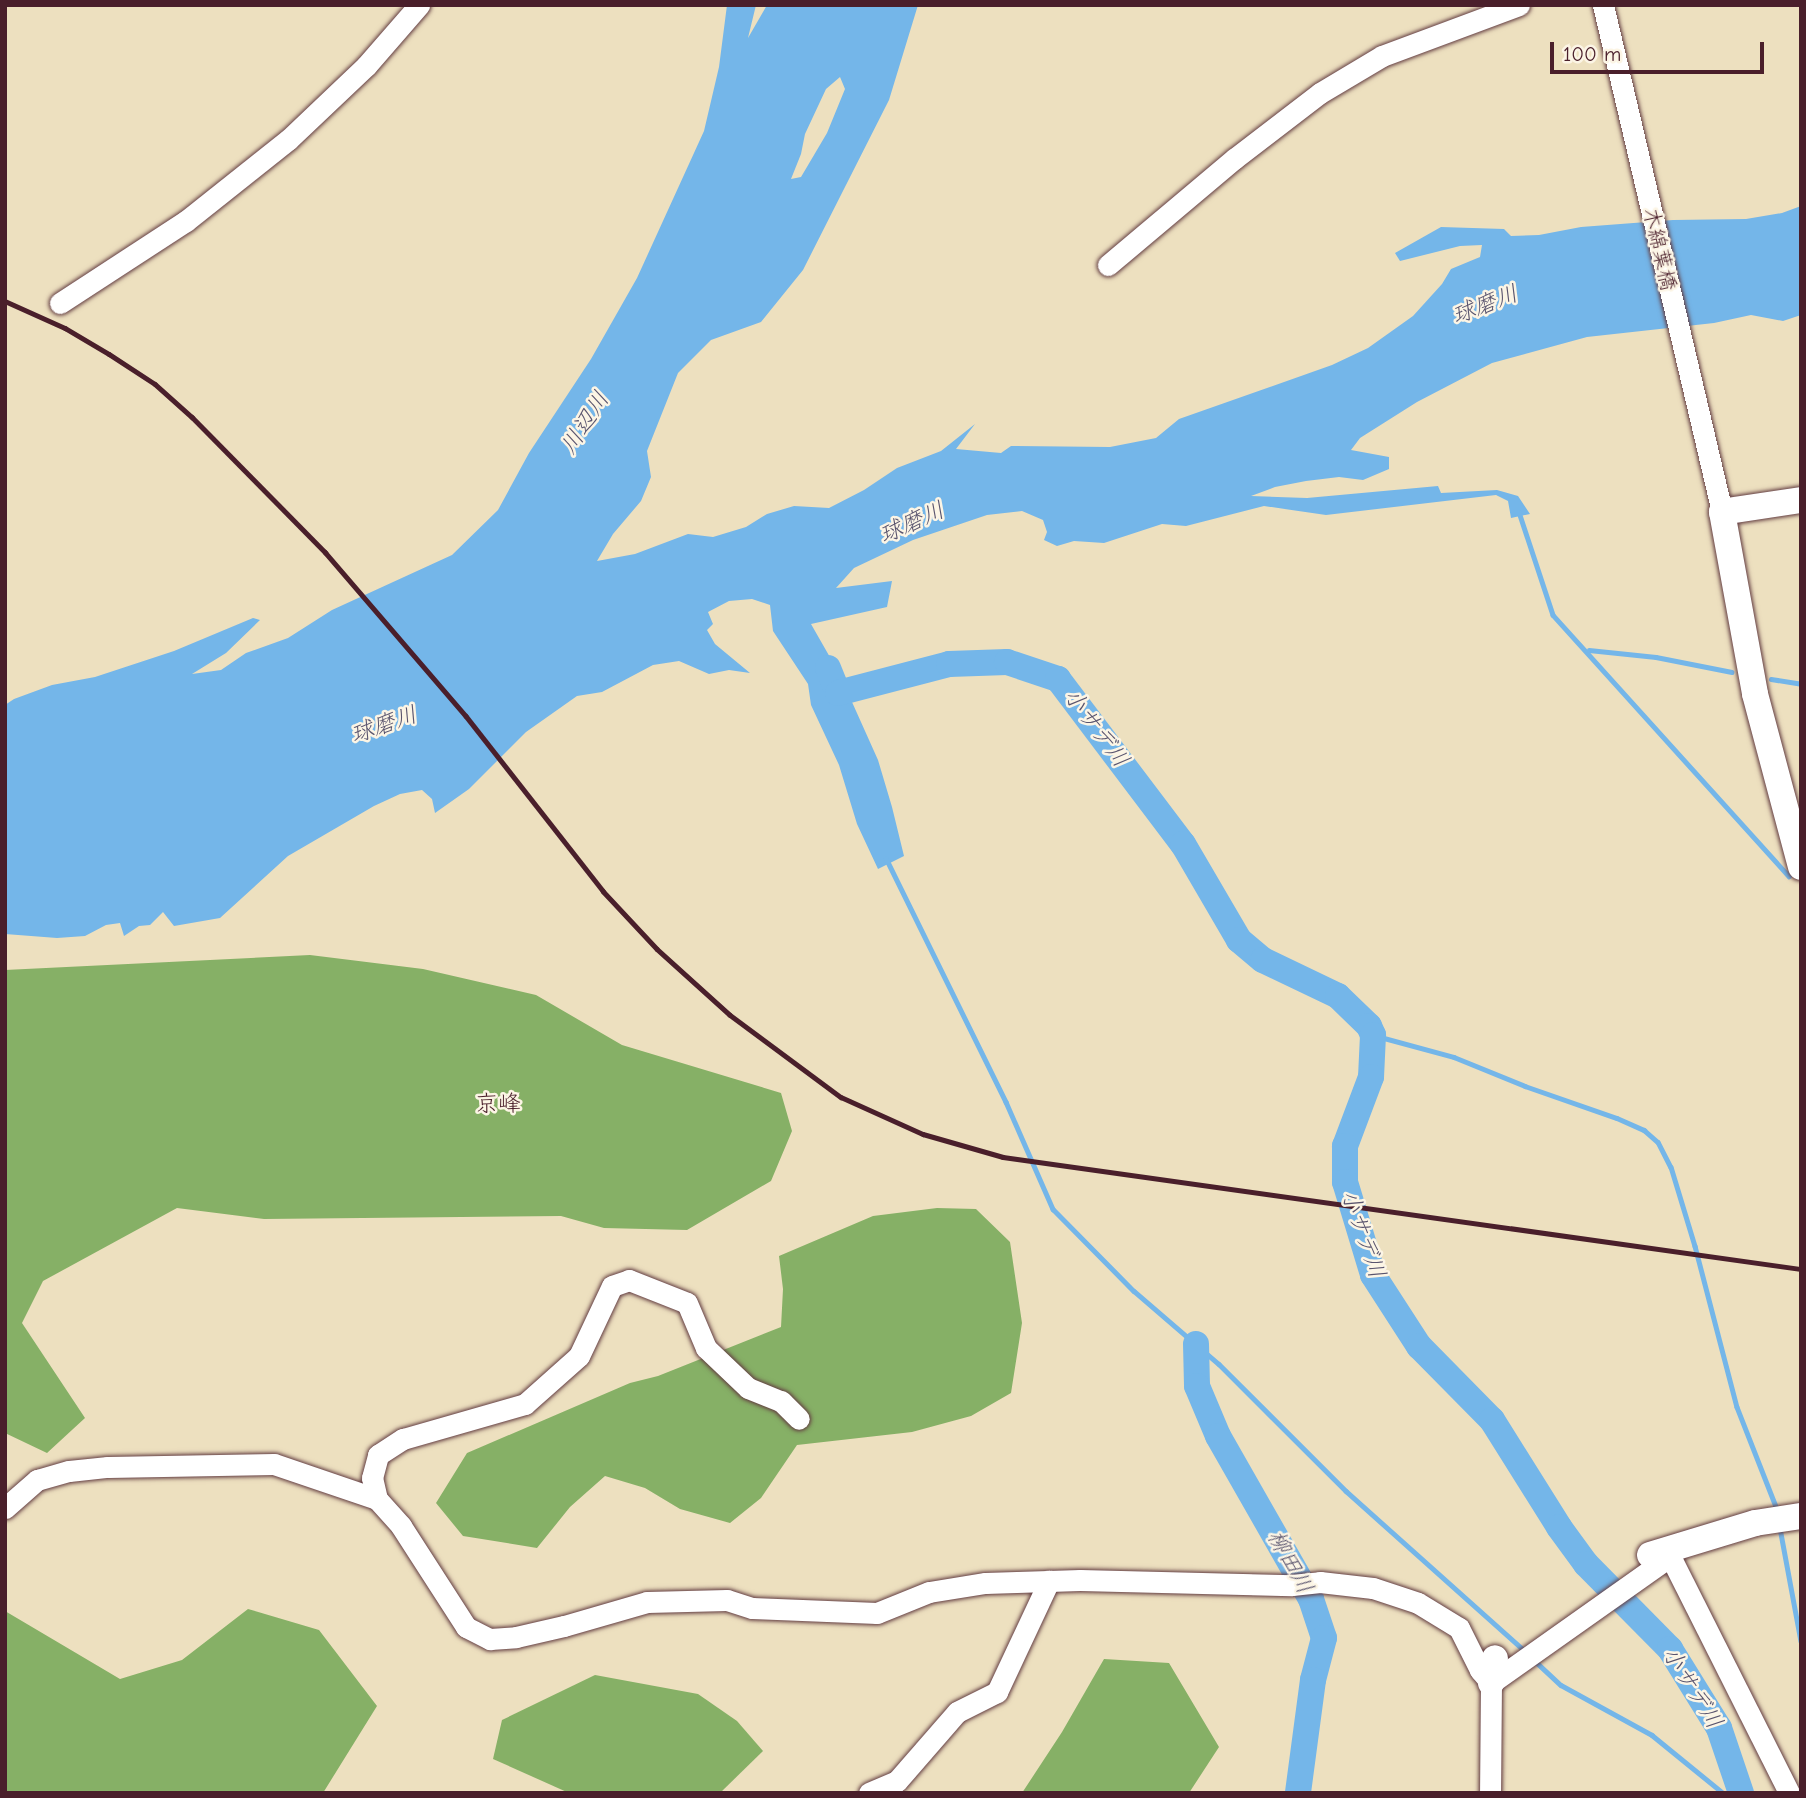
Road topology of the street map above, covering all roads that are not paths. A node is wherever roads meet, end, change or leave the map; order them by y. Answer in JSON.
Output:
{"nodes":[{"id":1,"x":419,"y":5,"type":"edge"},
{"id":2,"x":1519,"y":5,"type":"edge"},
{"id":3,"x":1603,"y":5,"type":"edge"},
{"id":4,"x":1108,"y":265,"type":"dead end"},
{"id":5,"x":60,"y":303,"type":"dead end"},
{"id":6,"x":1801,"y":500,"type":"edge"},
{"id":7,"x":1720,"y":502,"type":"junction"},
{"id":8,"x":1801,"y":867,"type":"edge"},
{"id":9,"x":799,"y":1419,"type":"dead end"},
{"id":10,"x":377,"y":1499,"type":"junction"},
{"id":11,"x":5,"y":1508,"type":"edge"},
{"id":12,"x":1799,"y":1516,"type":"edge"},
{"id":13,"x":1658,"y":1553,"type":"junction"},
{"id":14,"x":1049,"y":1581,"type":"junction"},
{"id":15,"x":1493,"y":1670,"type":"junction"},
{"id":16,"x":869,"y":1793,"type":"edge"},
{"id":17,"x":1490,"y":1793,"type":"edge"},
{"id":18,"x":1790,"y":1793,"type":"edge"}],
"edges":[{"from":1,"to":5,"type":"street"},
{"from":2,"to":4,"type":"street"},
{"from":3,"to":7,"type":"street","name":"木綿葉橋"},
{"from":6,"to":7,"type":"main road"},
{"from":7,"to":8,"type":"main road"},
{"from":9,"to":10,"type":"street"},
{"from":10,"to":11,"type":"street"},
{"from":10,"to":14,"type":"street"},
{"from":12,"to":13,"type":"main road"},
{"from":13,"to":15,"type":"street"},
{"from":13,"to":18,"type":"street"},
{"from":14,"to":15,"type":"street"},
{"from":14,"to":16,"type":"street"},
{"from":15,"to":17,"type":"street"}]}
